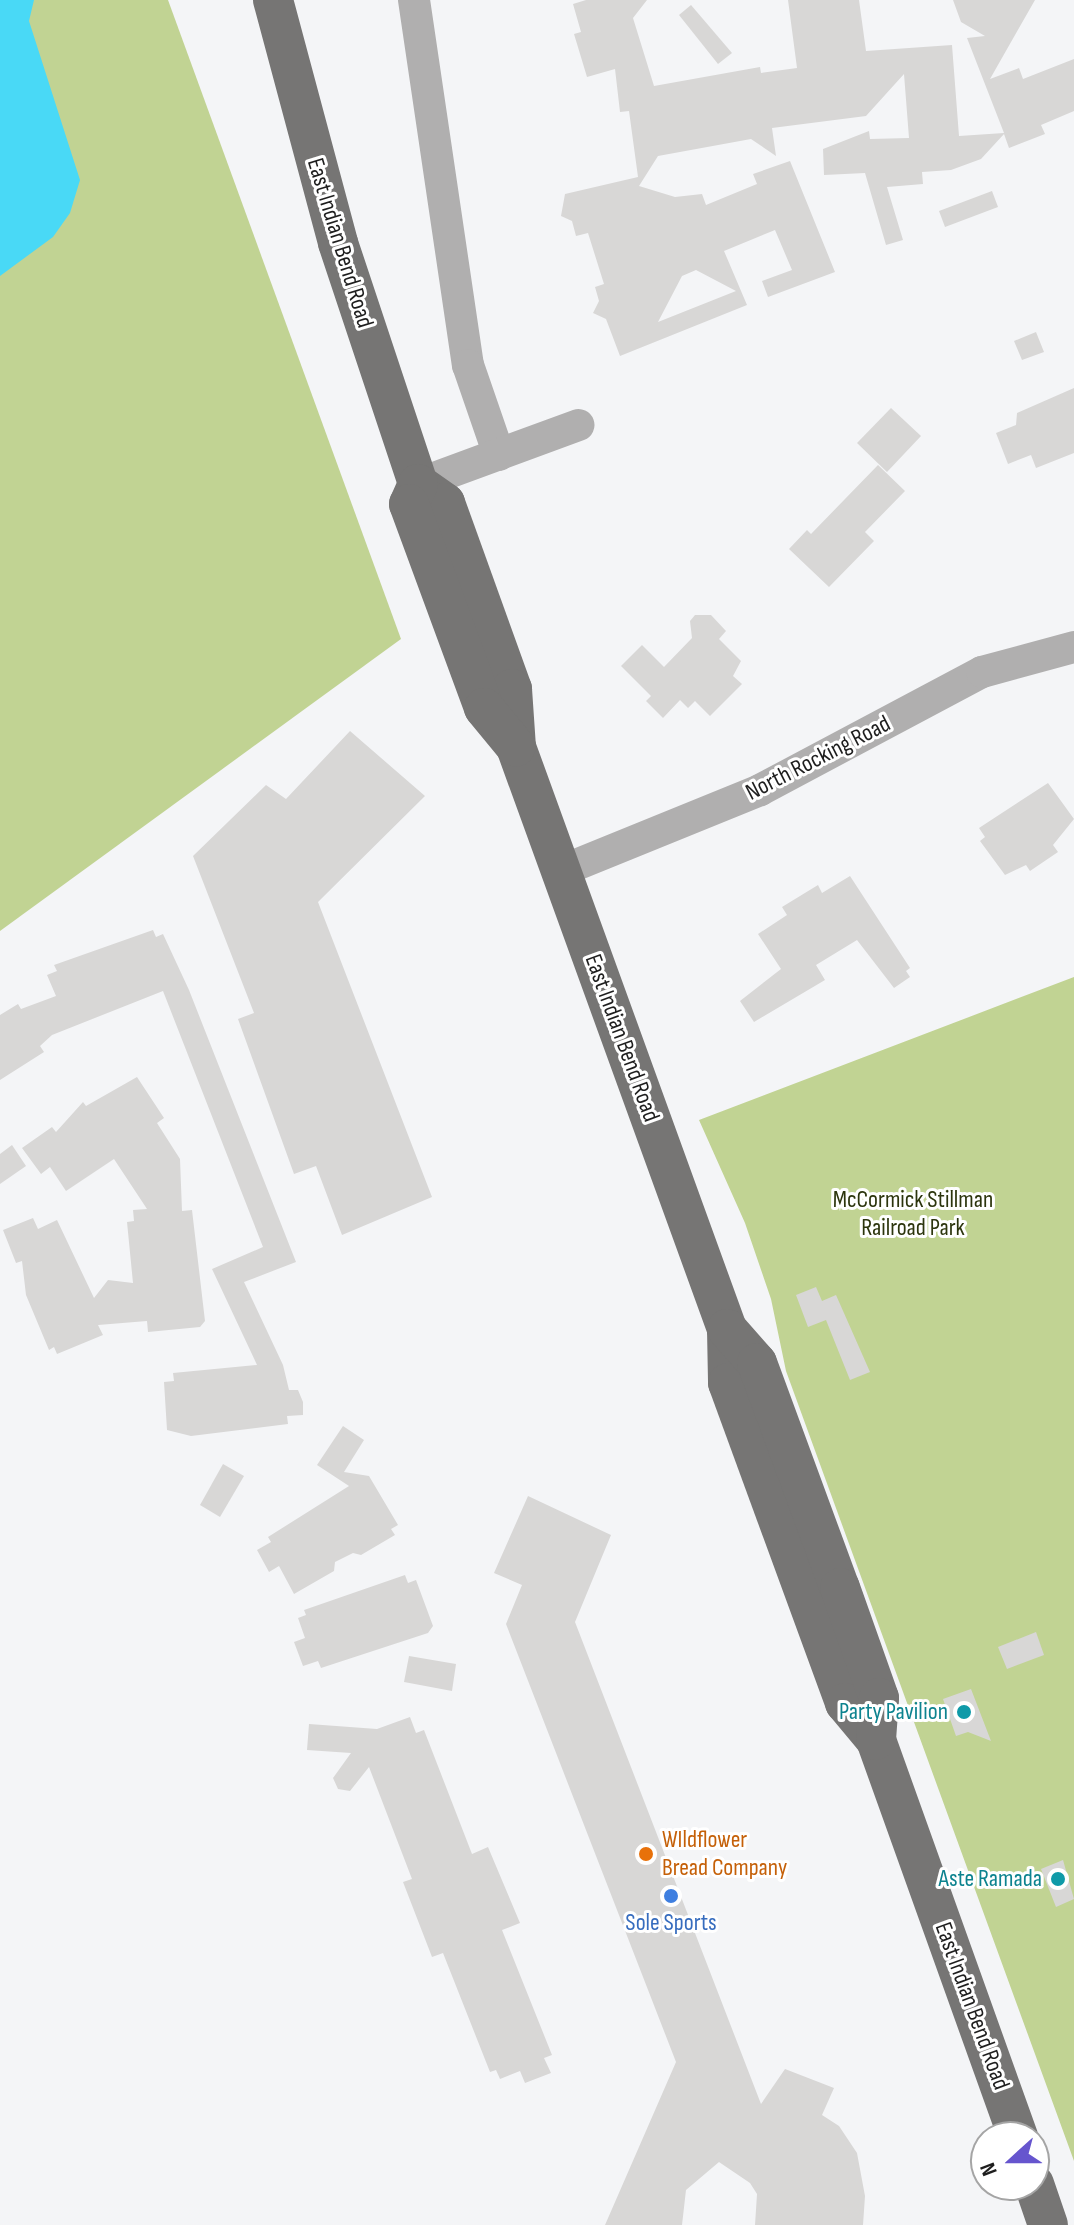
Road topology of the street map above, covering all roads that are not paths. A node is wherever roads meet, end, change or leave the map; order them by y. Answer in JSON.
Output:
{"nodes":[{"id":1,"x":273,"y":0,"type":"edge"},
{"id":2,"x":414,"y":0,"type":"edge"},
{"id":3,"x":578,"y":425,"type":"dead end"},
{"id":4,"x":499,"y":455,"type":"junction"},
{"id":5,"x":418,"y":484,"type":"junction"},
{"id":6,"x":1074,"y":647,"type":"edge"},
{"id":7,"x":561,"y":871,"type":"junction"},
{"id":8,"x":1012,"y":2121,"type":"edge"},
{"id":9,"x":1040,"y":2201,"type":"edge"},
{"id":10,"x":1048,"y":2225,"type":"edge"}],
"edges":[{"from":1,"to":5,"type":"main road","name":"East Indian Bend Road"},
{"from":2,"to":4,"type":"street"},
{"from":3,"to":4,"type":"street"},
{"from":4,"to":5,"type":"street"},
{"from":5,"to":7,"type":"main road","name":"East Indian Bend Road"},
{"from":6,"to":7,"type":"street","name":"North Rocking Road"},
{"from":7,"to":8,"type":"main road","name":"East Indian Bend Road"},
{"from":9,"to":10,"type":"main road"}]}
